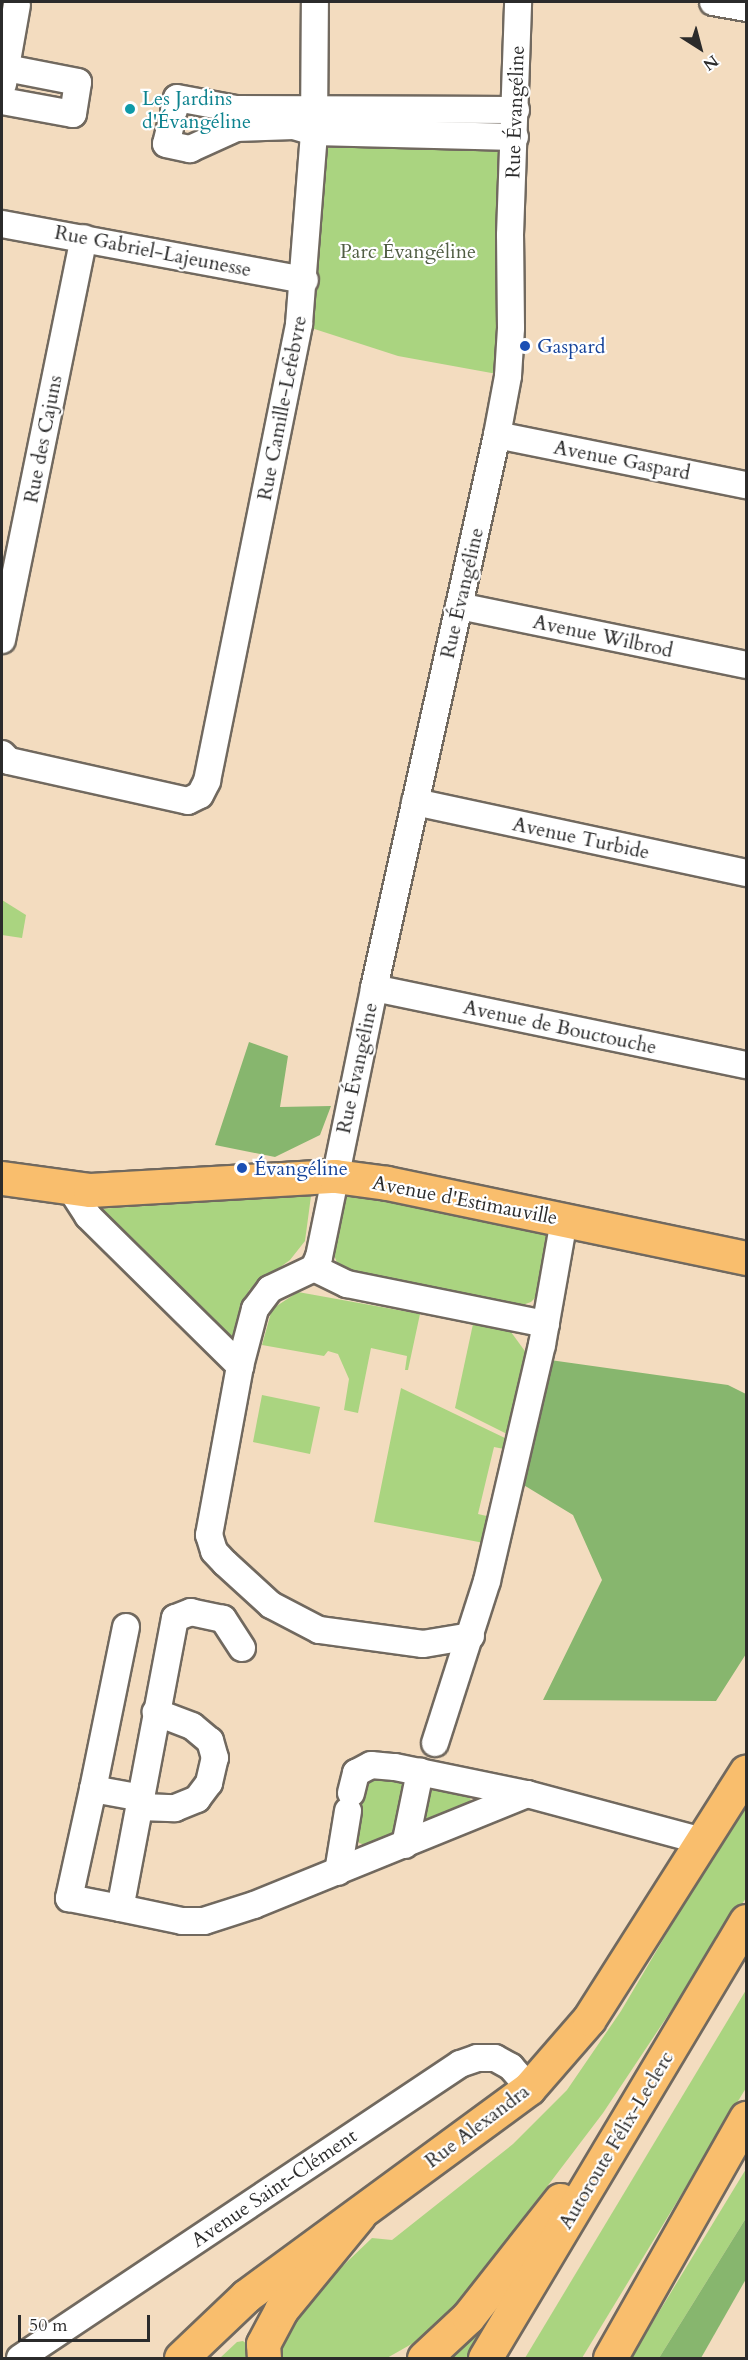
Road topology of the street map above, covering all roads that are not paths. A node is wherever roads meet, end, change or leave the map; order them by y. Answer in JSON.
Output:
{"nodes":[{"id":1,"x":315,"y":2,"type":"edge"},
{"id":2,"x":518,"y":2,"type":"edge"},
{"id":3,"x":713,"y":2,"type":"edge"},
{"id":4,"x":17,"y":5,"type":"dead end"},
{"id":5,"x":747,"y":8,"type":"edge"},
{"id":6,"x":6,"y":57,"type":"edge"},
{"id":7,"x":2,"y":93,"type":"edge"},
{"id":8,"x":2,"y":101,"type":"edge"},
{"id":9,"x":314,"y":107,"type":"junction"},
{"id":10,"x":516,"y":110,"type":"junction"},
{"id":11,"x":236,"y":119,"type":"junction"},
{"id":12,"x":314,"y":132,"type":"junction"},
{"id":13,"x":515,"y":137,"type":"junction"},
{"id":14,"x":2,"y":224,"type":"edge"},
{"id":15,"x":84,"y":238,"type":"junction"},
{"id":16,"x":305,"y":280,"type":"junction"},
{"id":17,"x":497,"y":435,"type":"junction"},
{"id":18,"x":747,"y":485,"type":"edge"},
{"id":19,"x":459,"y":606,"type":"junction"},
{"id":20,"x":2,"y":639,"type":"edge"},
{"id":21,"x":747,"y":665,"type":"edge"},
{"id":22,"x":2,"y":754,"type":"edge"},
{"id":23,"x":415,"y":802,"type":"junction"},
{"id":24,"x":747,"y":873,"type":"edge"},
{"id":25,"x":374,"y":988,"type":"junction"},
{"id":26,"x":747,"y":1065,"type":"edge"},
{"id":27,"x":335,"y":1176,"type":"junction"},
{"id":28,"x":2,"y":1178,"type":"edge"},
{"id":29,"x":70,"y":1188,"type":"junction"},
{"id":30,"x":564,"y":1220,"type":"junction"},
{"id":31,"x":747,"y":1258,"type":"edge"},
{"id":32,"x":314,"y":1268,"type":"junction"},
{"id":33,"x":546,"y":1324,"type":"junction"},
{"id":34,"x":240,"y":1366,"type":"junction"},
{"id":35,"x":126,"y":1627,"type":"dead end"},
{"id":36,"x":471,"y":1636,"type":"junction"},
{"id":37,"x":242,"y":1648,"type":"dead end"},
{"id":38,"x":156,"y":1712,"type":"junction"},
{"id":39,"x":435,"y":1743,"type":"dead end"},
{"id":40,"x":420,"y":1772,"type":"junction"},
{"id":41,"x":747,"y":1772,"type":"edge"},
{"id":42,"x":93,"y":1789,"type":"junction"},
{"id":43,"x":527,"y":1794,"type":"junction"},
{"id":44,"x":141,"y":1802,"type":"junction"},
{"id":45,"x":702,"y":1841,"type":"junction"},
{"id":46,"x":405,"y":1845,"type":"junction"},
{"id":47,"x":338,"y":1872,"type":"junction"},
{"id":48,"x":120,"y":1908,"type":"junction"},
{"id":49,"x":747,"y":1921,"type":"edge"},
{"id":50,"x":530,"y":2088,"type":"junction"},
{"id":51,"x":648,"y":2088,"type":"junction"},
{"id":52,"x":747,"y":2118,"type":"edge"},
{"id":53,"x":359,"y":2215,"type":"junction"},
{"id":54,"x":15,"y":2355,"type":"edge"},
{"id":55,"x":181,"y":2358,"type":"edge"},
{"id":56,"x":264,"y":2358,"type":"edge"},
{"id":57,"x":424,"y":2358,"type":"edge"},
{"id":58,"x":485,"y":2358,"type":"edge"},
{"id":59,"x":610,"y":2358,"type":"edge"}],
"edges":[{"from":1,"to":9,"type":"street","name":"Rue Camille-Lefebvre"},
{"from":2,"to":10,"type":"street","name":"Rue Évangéline"},
{"from":3,"to":5,"type":"street"},
{"from":4,"to":6,"type":"street"},
{"from":6,"to":7,"type":"street"},
{"from":6,"to":8,"type":"street"},
{"from":9,"to":10,"type":"street"},
{"from":9,"to":11,"type":"street"},
{"from":9,"to":12,"type":"street","name":"Rue Camille-Lefebvre"},
{"from":10,"to":13,"type":"street","name":"Rue Évangéline"},
{"from":11,"to":11,"type":"street"},
{"from":11,"to":12,"type":"street"},
{"from":12,"to":13,"type":"street"},
{"from":12,"to":16,"type":"street","name":"Rue Camille-Lefebvre"},
{"from":13,"to":17,"type":"street","name":"Rue Évangéline"},
{"from":14,"to":15,"type":"street","name":"Rue Gabriel-Lajeunesse"},
{"from":15,"to":16,"type":"street","name":"Rue Gabriel-Lajeunesse"},
{"from":15,"to":20,"type":"street","name":"Rue des Cajuns"},
{"from":16,"to":22,"type":"street","name":"Rue Camille-Lefebvre"},
{"from":17,"to":18,"type":"street","name":"Avenue Gaspard"},
{"from":17,"to":19,"type":"street","name":"Rue Évangéline"},
{"from":19,"to":21,"type":"street","name":"Avenue Wilbrod"},
{"from":19,"to":23,"type":"street","name":"Rue Évangéline"},
{"from":23,"to":24,"type":"street","name":"Avenue Turbide"},
{"from":23,"to":25,"type":"street","name":"Rue Évangéline"},
{"from":25,"to":26,"type":"street","name":"Avenue de Bouctouche"},
{"from":25,"to":27,"type":"street","name":"Rue Évangéline"},
{"from":27,"to":29,"type":"main road","name":"Avenue d'Estimauville"},
{"from":27,"to":30,"type":"main road","name":"Avenue d'Estimauville"},
{"from":27,"to":32,"type":"street","name":"Rue Évangéline"},
{"from":28,"to":29,"type":"main road","name":"Avenue d'Estimauville"},
{"from":29,"to":34,"type":"street"},
{"from":30,"to":31,"type":"main road","name":"Avenue d'Estimauville"},
{"from":30,"to":33,"type":"street"},
{"from":32,"to":33,"type":"street"},
{"from":32,"to":34,"type":"street"},
{"from":33,"to":36,"type":"street"},
{"from":34,"to":36,"type":"street"},
{"from":35,"to":42,"type":"street"},
{"from":36,"to":39,"type":"street"},
{"from":37,"to":38,"type":"street"},
{"from":38,"to":44,"type":"street"},
{"from":38,"to":44,"type":"street"},
{"from":40,"to":43,"type":"street"},
{"from":40,"to":46,"type":"street"},
{"from":40,"to":47,"type":"street"},
{"from":41,"to":45,"type":"main road","name":"Rue Alexandra"},
{"from":42,"to":44,"type":"street"},
{"from":42,"to":48,"type":"street"},
{"from":43,"to":45,"type":"street"},
{"from":43,"to":46,"type":"street"},
{"from":44,"to":48,"type":"street"},
{"from":45,"to":50,"type":"main road","name":"Rue Alexandra"},
{"from":46,"to":47,"type":"street"},
{"from":47,"to":48,"type":"street"},
{"from":49,"to":51,"type":"main road","name":"Autoroute Félix-Leclerc"},
{"from":50,"to":53,"type":"main road","name":"Rue Alexandra"},
{"from":50,"to":54,"type":"street","name":"Avenue Saint-Clément"},
{"from":51,"to":57,"type":"main road"},
{"from":51,"to":58,"type":"main road","name":"Autoroute Félix-Leclerc"},
{"from":52,"to":59,"type":"main road"},
{"from":53,"to":55,"type":"main road","name":"Rue Alexandra"},
{"from":53,"to":56,"type":"main road"}]}
